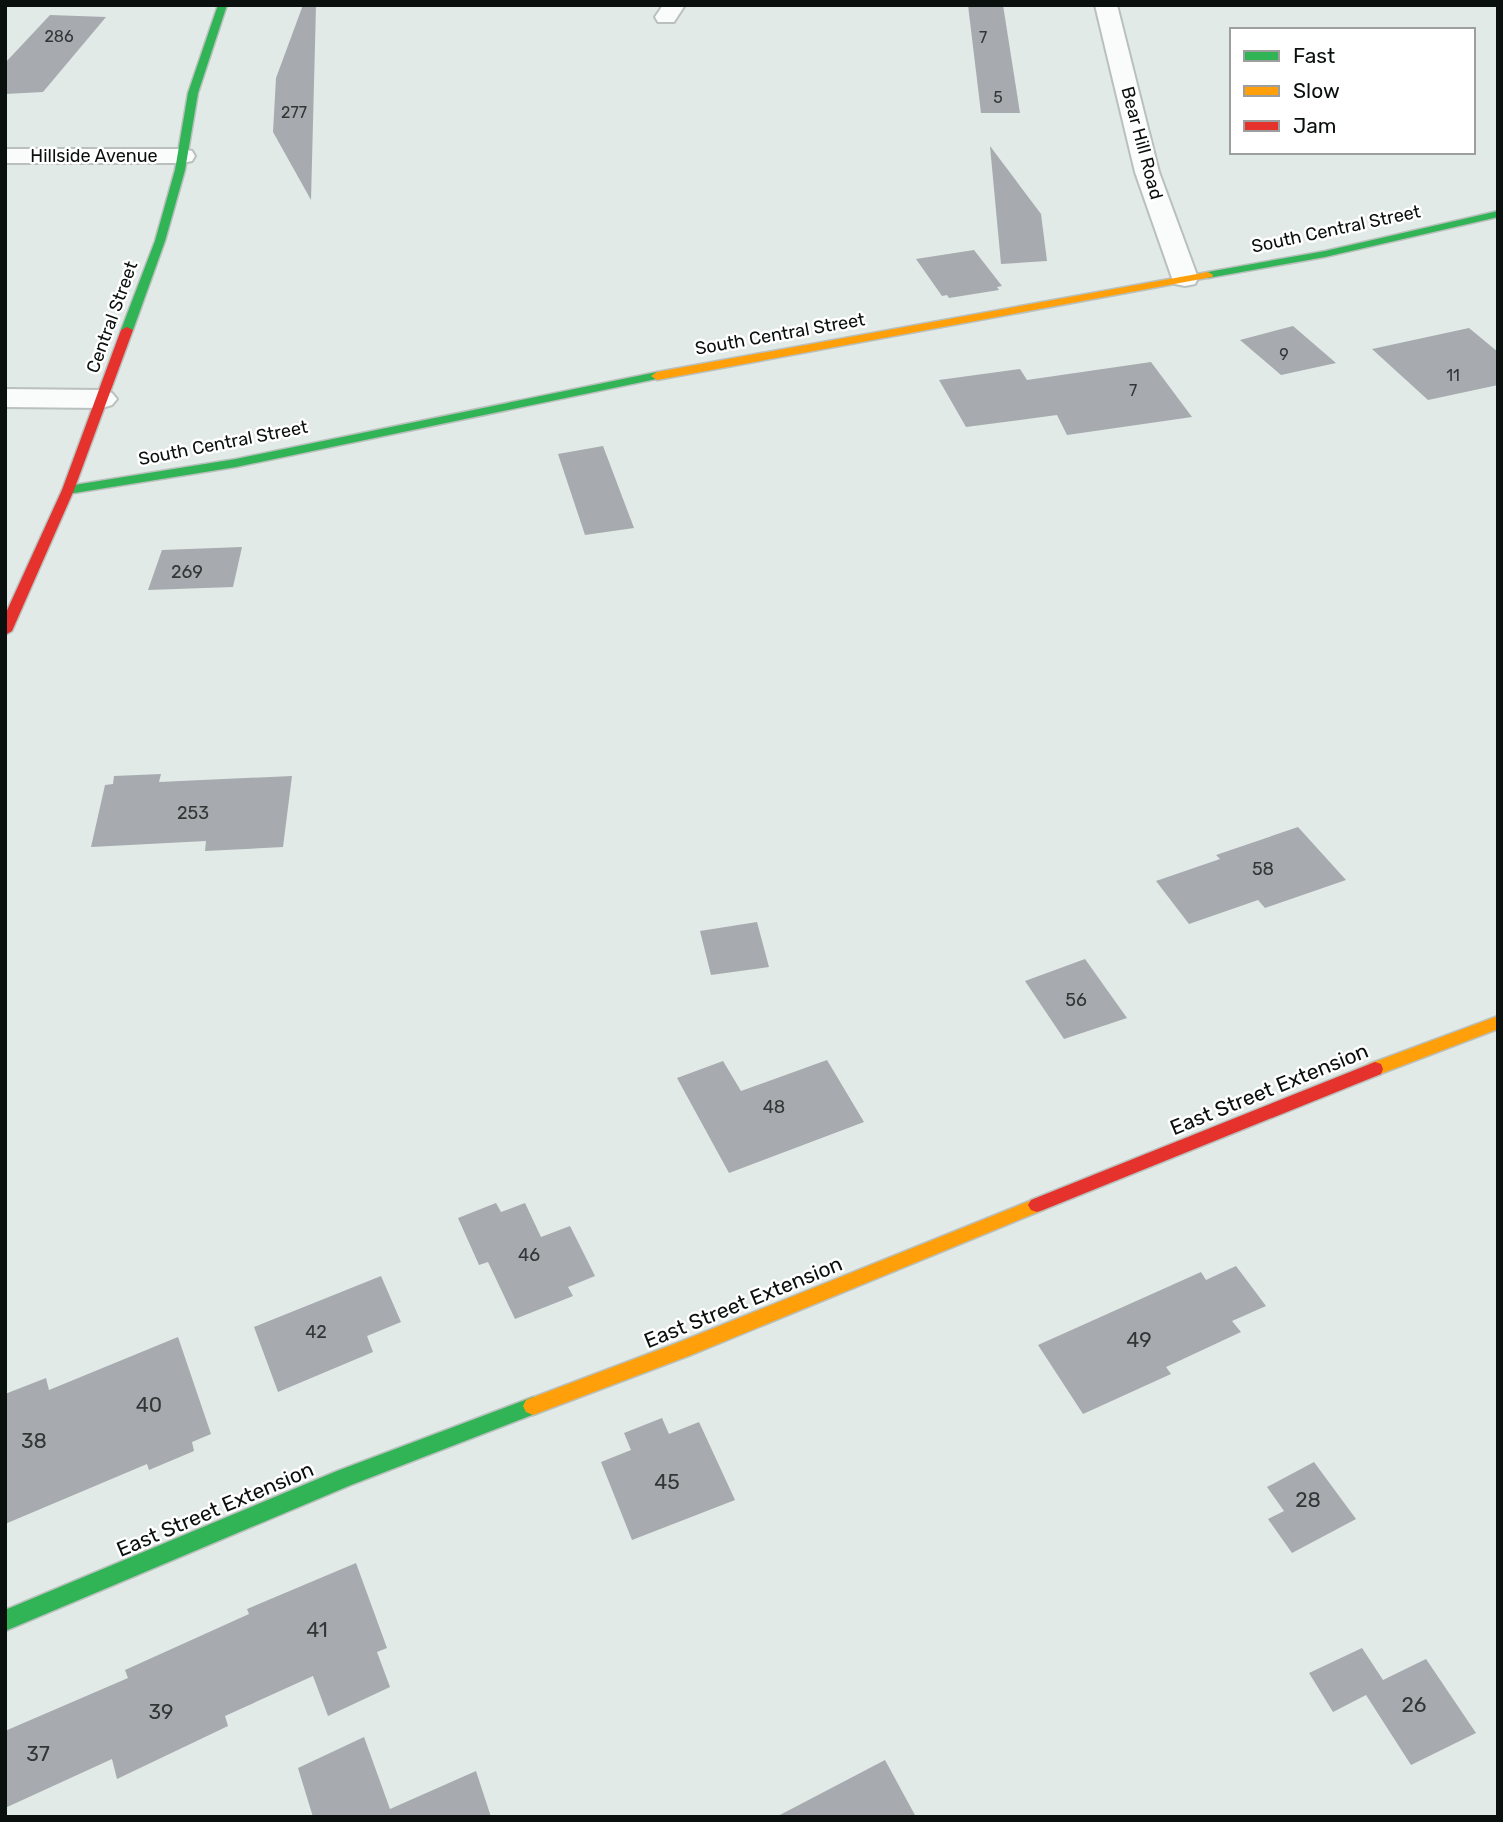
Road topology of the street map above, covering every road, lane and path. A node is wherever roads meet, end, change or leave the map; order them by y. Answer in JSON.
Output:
{"nodes":[{"id":1,"x":223,"y":5,"type":"edge"},
{"id":2,"x":1106,"y":5,"type":"edge"},
{"id":3,"x":5,"y":156,"type":"edge"},
{"id":4,"x":183,"y":156,"type":"junction"},
{"id":5,"x":1498,"y":214,"type":"edge"},
{"id":6,"x":1185,"y":278,"type":"junction"},
{"id":7,"x":5,"y":398,"type":"edge"},
{"id":8,"x":102,"y":399,"type":"junction"},
{"id":9,"x":68,"y":490,"type":"junction"},
{"id":10,"x":5,"y":631,"type":"edge"},
{"id":11,"x":1498,"y":1022,"type":"edge"},
{"id":12,"x":5,"y":1621,"type":"edge"}],
"edges":[{"from":1,"to":4,"type":"street","name":"Central Street"},
{"from":2,"to":6,"type":"street","name":"Bear Hill Road"},
{"from":3,"to":4,"type":"street","name":"Hillside Avenue"},
{"from":4,"to":8,"type":"street","name":"Central Street"},
{"from":5,"to":6,"type":"street","name":"South Central Street"},
{"from":6,"to":9,"type":"street","name":"South Central Street"},
{"from":7,"to":8,"type":"street"},
{"from":8,"to":9,"type":"street","name":"Central Street"},
{"from":9,"to":10,"type":"street","name":"Central Street"},
{"from":11,"to":12,"type":"street","name":"East Street Extension"}]}
